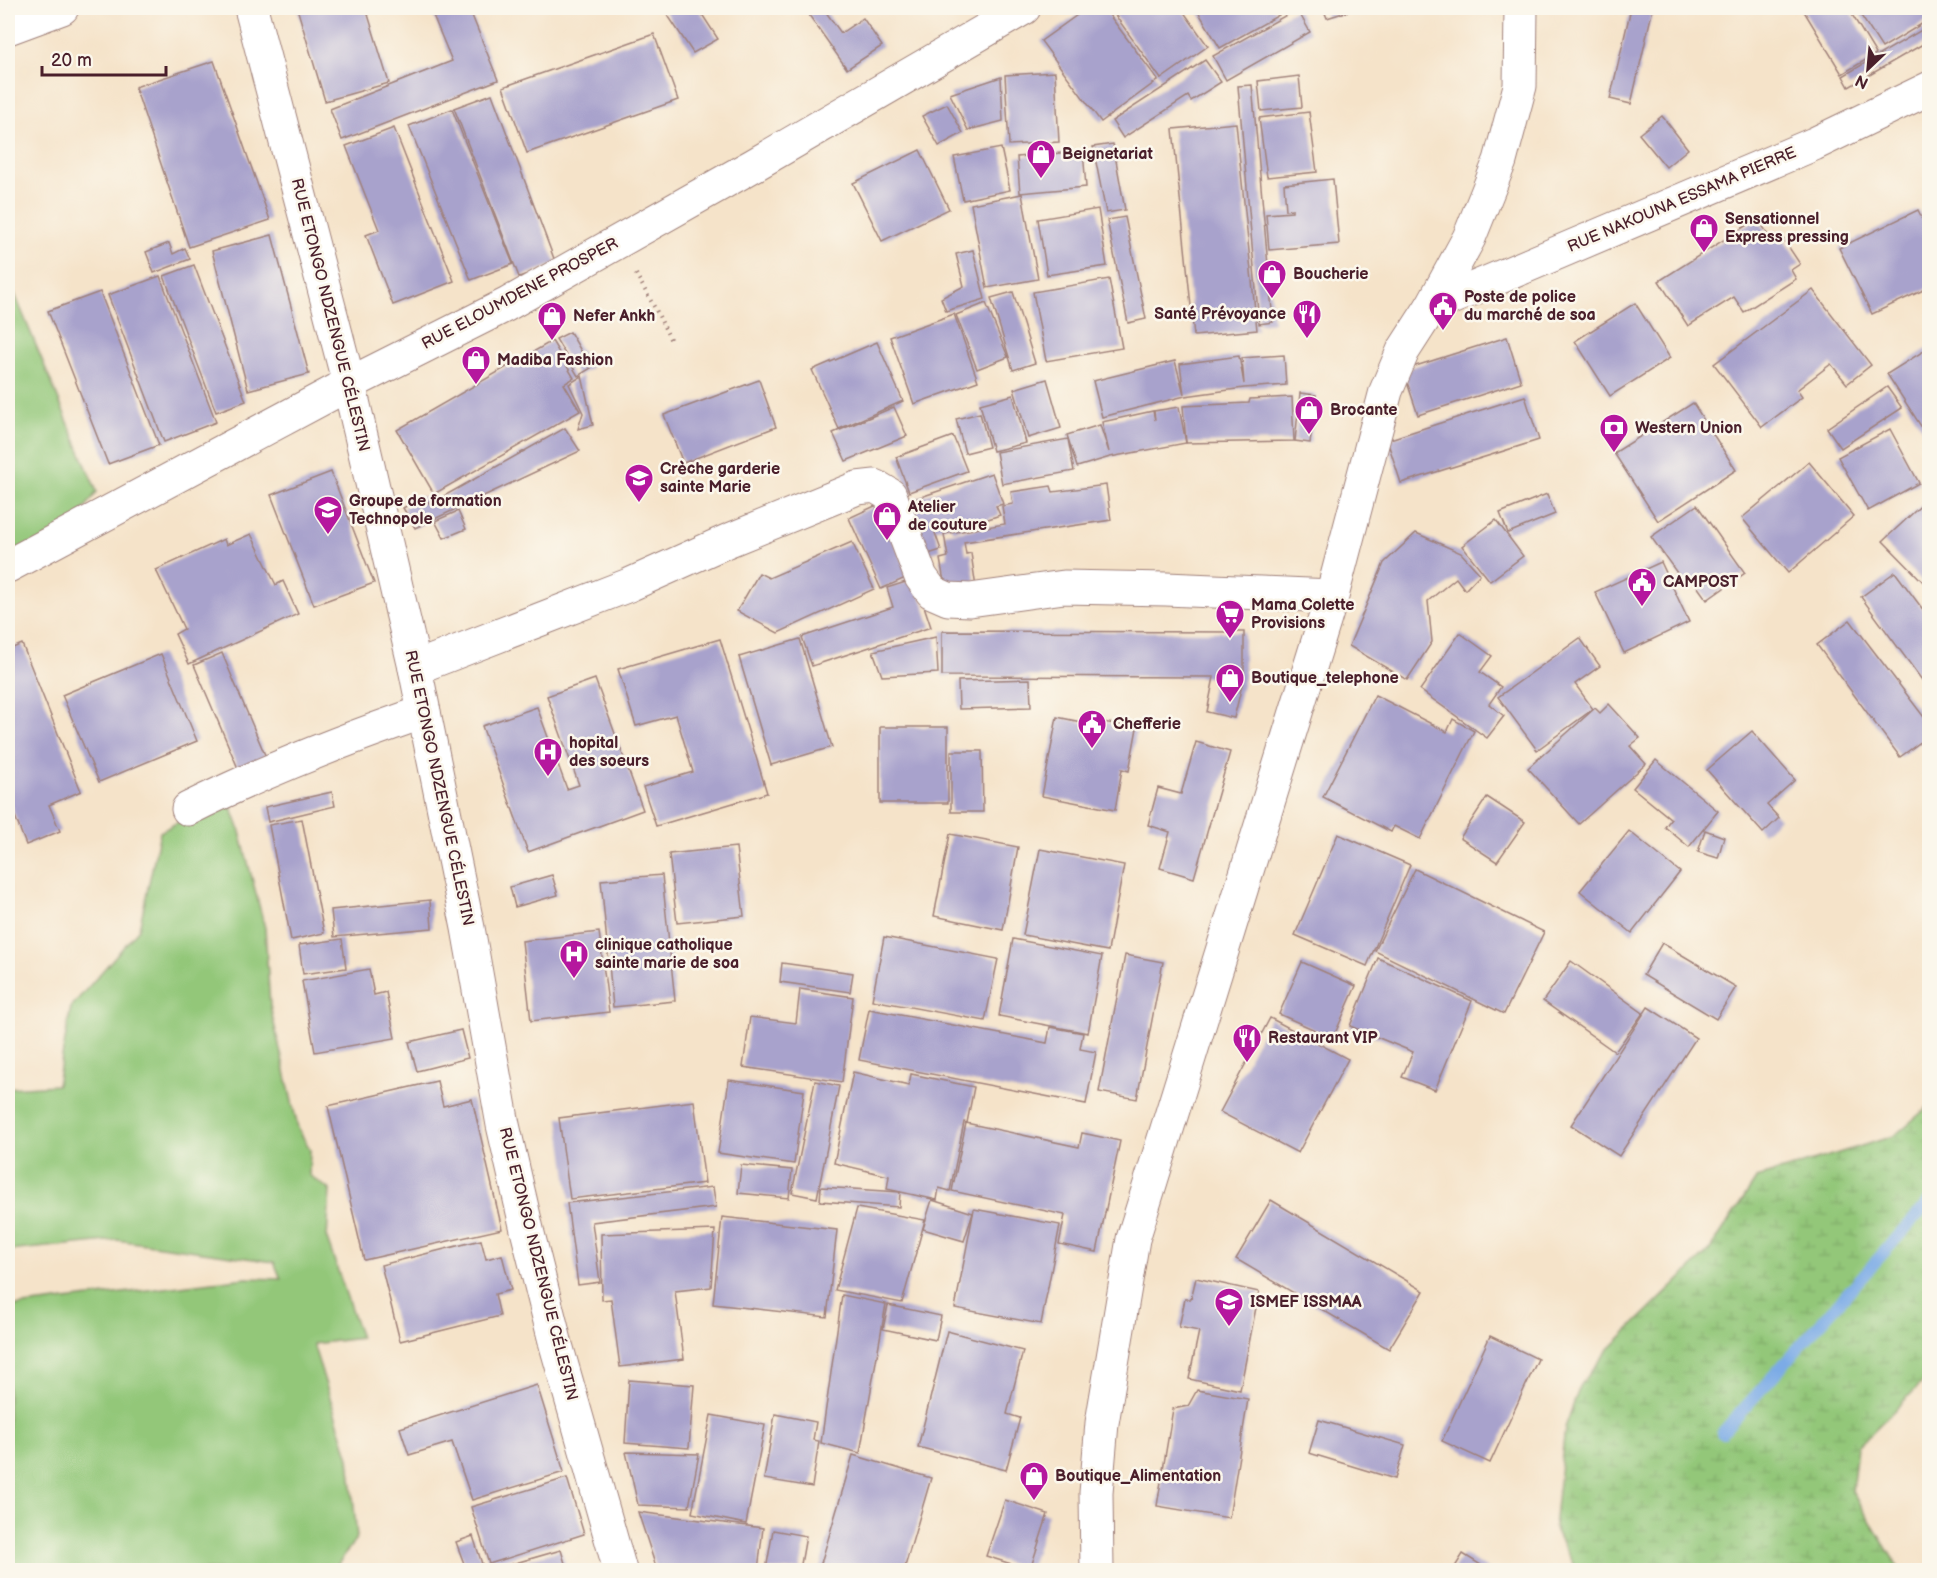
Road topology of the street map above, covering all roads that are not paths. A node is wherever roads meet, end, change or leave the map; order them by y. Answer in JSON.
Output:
{"nodes":[{"id":1,"x":62,"y":8,"type":"edge"},
{"id":2,"x":251,"y":8,"type":"edge"},
{"id":3,"x":1024,"y":8,"type":"edge"},
{"id":4,"x":1523,"y":8,"type":"edge"},
{"id":5,"x":8,"y":28,"type":"edge"},
{"id":6,"x":1929,"y":88,"type":"edge"},
{"id":7,"x":1432,"y":306,"type":"junction"},
{"id":8,"x":349,"y":384,"type":"junction"},
{"id":9,"x":8,"y":566,"type":"edge"},
{"id":10,"x":1332,"y":596,"type":"junction"},
{"id":11,"x":415,"y":668,"type":"junction"},
{"id":12,"x":424,"y":712,"type":"junction"},
{"id":13,"x":188,"y":808,"type":"dead end"},
{"id":14,"x":620,"y":1570,"type":"edge"},
{"id":15,"x":1097,"y":1570,"type":"edge"}],
"edges":[{"from":1,"to":5,"type":"street"},
{"from":2,"to":8,"type":"street","name":"RUE ETONGO NDZENGUE CÉLESTIN"},
{"from":3,"to":8,"type":"street","name":"RUE ELOUMDENE PROSPER"},
{"from":4,"to":7,"type":"street"},
{"from":6,"to":7,"type":"street","name":"RUE NAKOUNA ESSAMA PIERRE"},
{"from":7,"to":10,"type":"street"},
{"from":8,"to":9,"type":"street","name":"RUE ELOUMDENE PROSPER"},
{"from":8,"to":11,"type":"street","name":"RUE ETONGO NDZENGUE CÉLESTIN"},
{"from":10,"to":11,"type":"street"},
{"from":10,"to":15,"type":"street"},
{"from":11,"to":12,"type":"street","name":"RUE ETONGO NDZENGUE CÉLESTIN"},
{"from":12,"to":13,"type":"street"},
{"from":12,"to":14,"type":"street","name":"RUE ETONGO NDZENGUE CÉLESTIN"}]}
